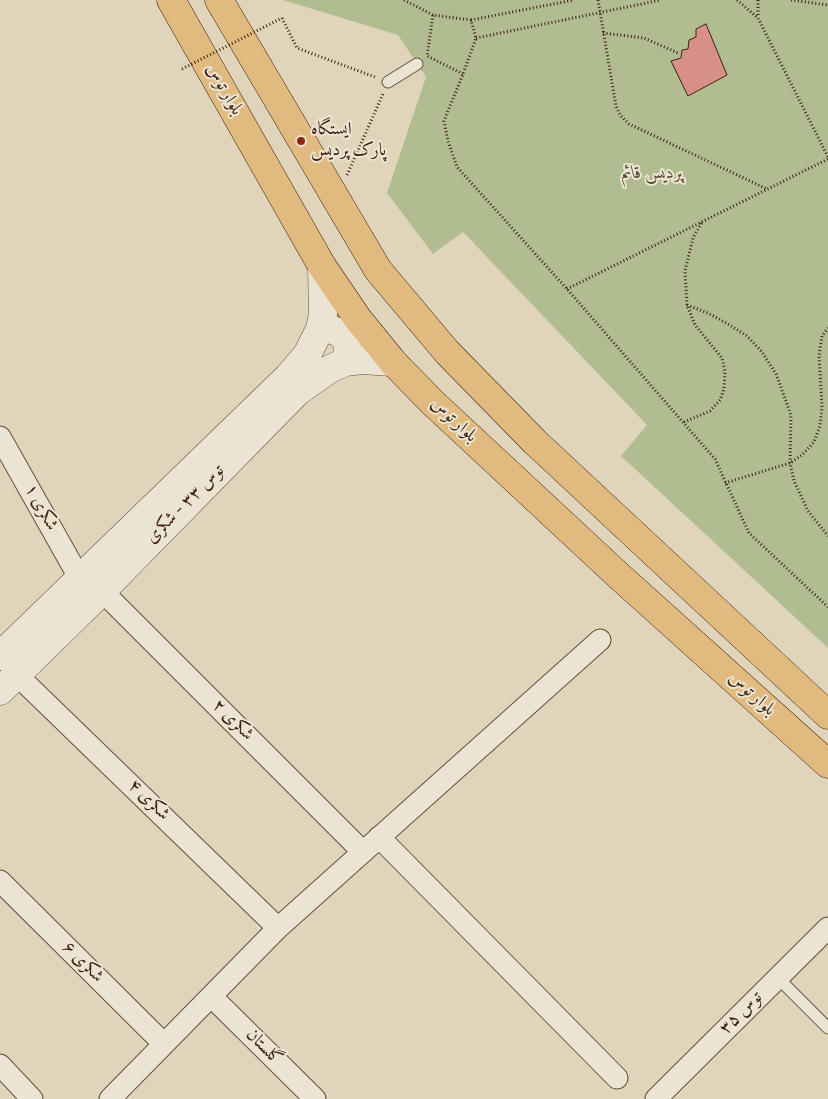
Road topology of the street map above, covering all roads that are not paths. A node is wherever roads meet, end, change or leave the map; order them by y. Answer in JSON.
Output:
{"nodes":[{"id":1,"x":171,"y":0,"type":"edge"},
{"id":2,"x":222,"y":4,"type":"edge"},
{"id":3,"x":417,"y":64,"type":"dead end"},
{"id":4,"x":388,"y":82,"type":"road end"},
{"id":5,"x":322,"y":266,"type":"junction"},
{"id":6,"x":320,"y":329,"type":"junction"},
{"id":7,"x":345,"y":362,"type":"junction"},
{"id":8,"x":393,"y":362,"type":"junction"},
{"id":9,"x":0,"y":437,"type":"edge"},
{"id":10,"x":91,"y":585,"type":"junction"},
{"id":11,"x":600,"y":640,"type":"dead end"},
{"id":12,"x":4,"y":665,"type":"edge"},
{"id":13,"x":828,"y":715,"type":"edge"},
{"id":14,"x":828,"y":764,"type":"edge"},
{"id":15,"x":380,"y":837,"type":"junction"},
{"id":16,"x":363,"y":852,"type":"junction"},
{"id":17,"x":0,"y":881,"type":"edge"},
{"id":18,"x":278,"y":928,"type":"junction"},
{"id":19,"x":828,"y":928,"type":"edge"},
{"id":20,"x":778,"y":978,"type":"junction"},
{"id":21,"x":212,"y":997,"type":"junction"},
{"id":22,"x":828,"y":1028,"type":"edge"},
{"id":23,"x":164,"y":1044,"type":"junction"},
{"id":24,"x":0,"y":1066,"type":"edge"},
{"id":25,"x":617,"y":1078,"type":"dead end"},
{"id":26,"x":32,"y":1099,"type":"edge"},
{"id":27,"x":110,"y":1099,"type":"edge"},
{"id":28,"x":315,"y":1099,"type":"edge"},
{"id":29,"x":656,"y":1099,"type":"edge"}],
"edges":[{"from":1,"to":5,"type":"main road","name":"بلوار توس"},
{"from":2,"to":13,"type":"main road"},
{"from":3,"to":4,"type":"lane"},
{"from":5,"to":6,"type":"street","name":"توس ۳۳ - شکری"},
{"from":5,"to":8,"type":"main road","name":"بلوار توس"},
{"from":6,"to":7,"type":"street"},
{"from":6,"to":10,"type":"street","name":"توس ۳۳ - شکری"},
{"from":7,"to":8,"type":"street","name":"توس ۳۳ - شکری"},
{"from":7,"to":10,"type":"street","name":"توس ۳۳ - شکری"},
{"from":8,"to":14,"type":"main road","name":"بلوار توس"},
{"from":9,"to":10,"type":"street","name":"شکری ۱"},
{"from":10,"to":12,"type":"street","name":"توس ۳۳ - شکری"},
{"from":10,"to":16,"type":"street","name":"شکری ۲"},
{"from":11,"to":15,"type":"street"},
{"from":12,"to":18,"type":"street","name":"شکری ۴"},
{"from":15,"to":16,"type":"street"},
{"from":15,"to":25,"type":"street"},
{"from":16,"to":18,"type":"street"},
{"from":17,"to":23,"type":"street","name":"شکری ۶"},
{"from":18,"to":21,"type":"street"},
{"from":19,"to":20,"type":"street","name":"توس ۳۵"},
{"from":20,"to":22,"type":"lane"},
{"from":20,"to":29,"type":"street","name":"توس ۳۵"},
{"from":21,"to":23,"type":"street"},
{"from":21,"to":28,"type":"street","name":"گلستان"},
{"from":23,"to":27,"type":"street"},
{"from":24,"to":26,"type":"street"}]}
